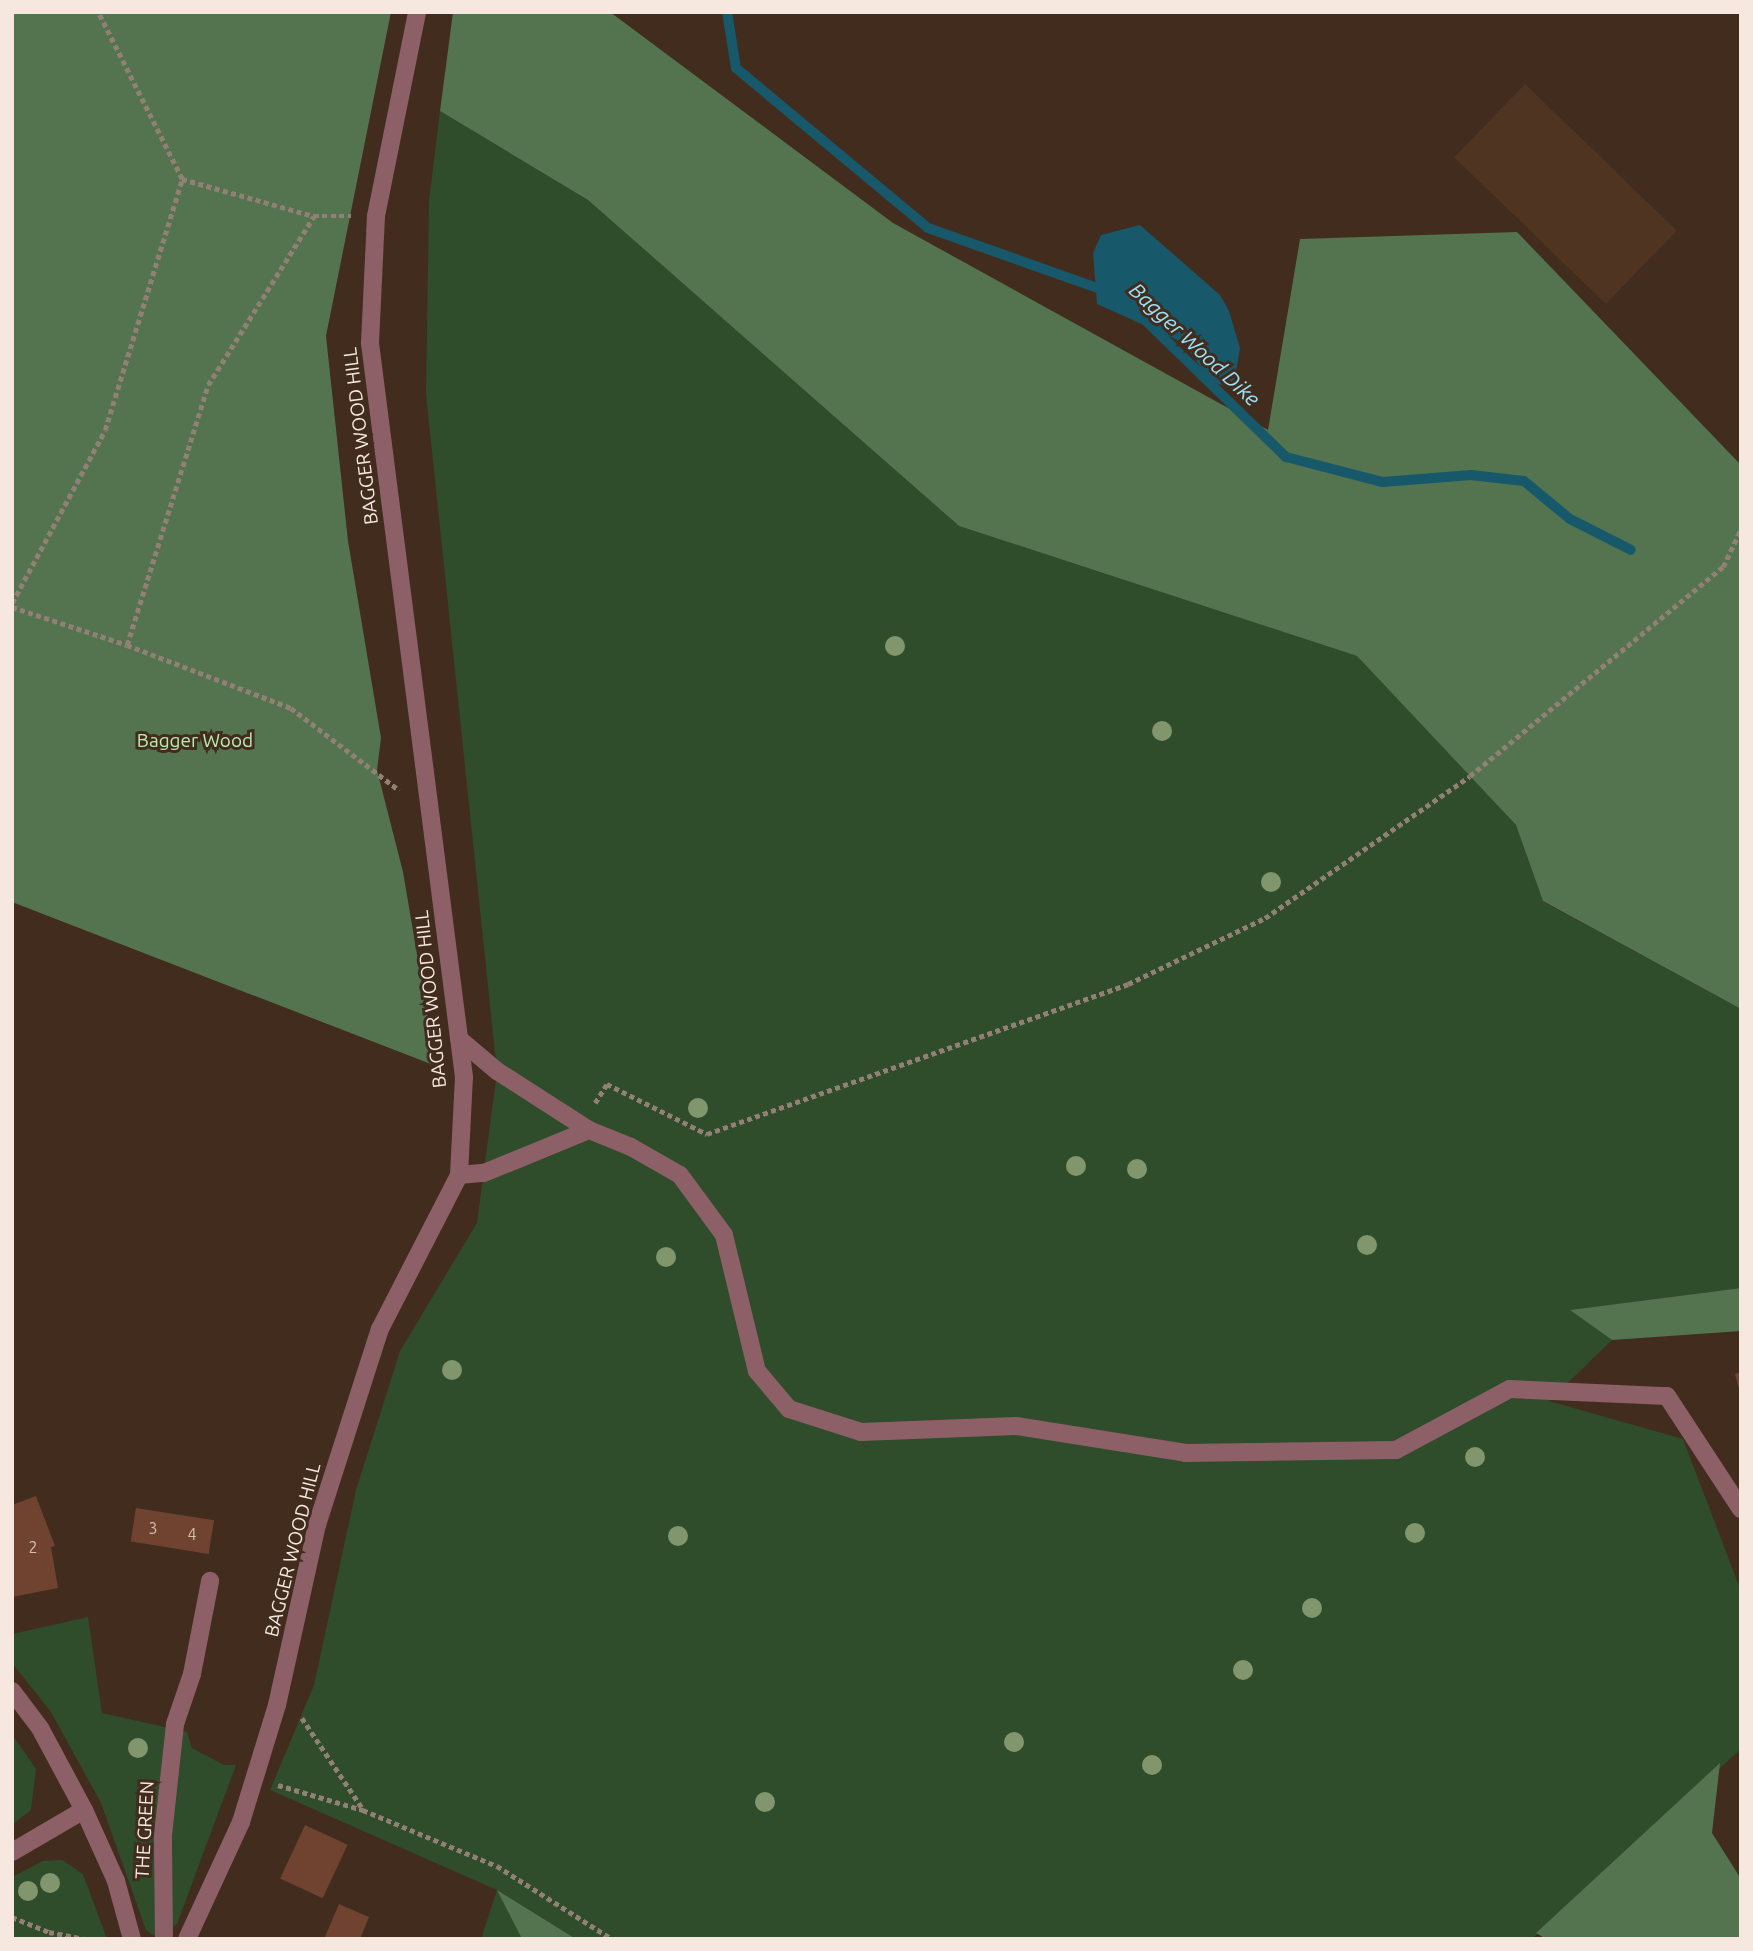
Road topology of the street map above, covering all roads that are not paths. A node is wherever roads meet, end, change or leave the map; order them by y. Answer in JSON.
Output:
{"nodes":[{"id":1,"x":416,"y":12,"type":"edge"},
{"id":2,"x":459,"y":1039,"type":"junction"},
{"id":3,"x":582,"y":1126,"type":"junction"},
{"id":4,"x":459,"y":1175,"type":"junction"},
{"id":5,"x":1741,"y":1509,"type":"edge"},
{"id":6,"x":209,"y":1581,"type":"dead end"},
{"id":7,"x":12,"y":1691,"type":"edge"},
{"id":8,"x":85,"y":1810,"type":"junction"},
{"id":9,"x":12,"y":1852,"type":"edge"},
{"id":10,"x":132,"y":1939,"type":"edge"},
{"id":11,"x":164,"y":1939,"type":"edge"},
{"id":12,"x":187,"y":1939,"type":"edge"}],
"edges":[{"from":1,"to":2,"type":"street","name":"BAGGER WOOD HILL"},
{"from":2,"to":3,"type":"street"},
{"from":2,"to":4,"type":"street","name":"BAGGER WOOD HILL"},
{"from":3,"to":4,"type":"street"},
{"from":3,"to":5,"type":"street"},
{"from":4,"to":12,"type":"street","name":"BAGGER WOOD HILL"},
{"from":6,"to":11,"type":"street","name":"THE GREEN"},
{"from":7,"to":8,"type":"street"},
{"from":8,"to":9,"type":"street"},
{"from":8,"to":10,"type":"street"}]}
